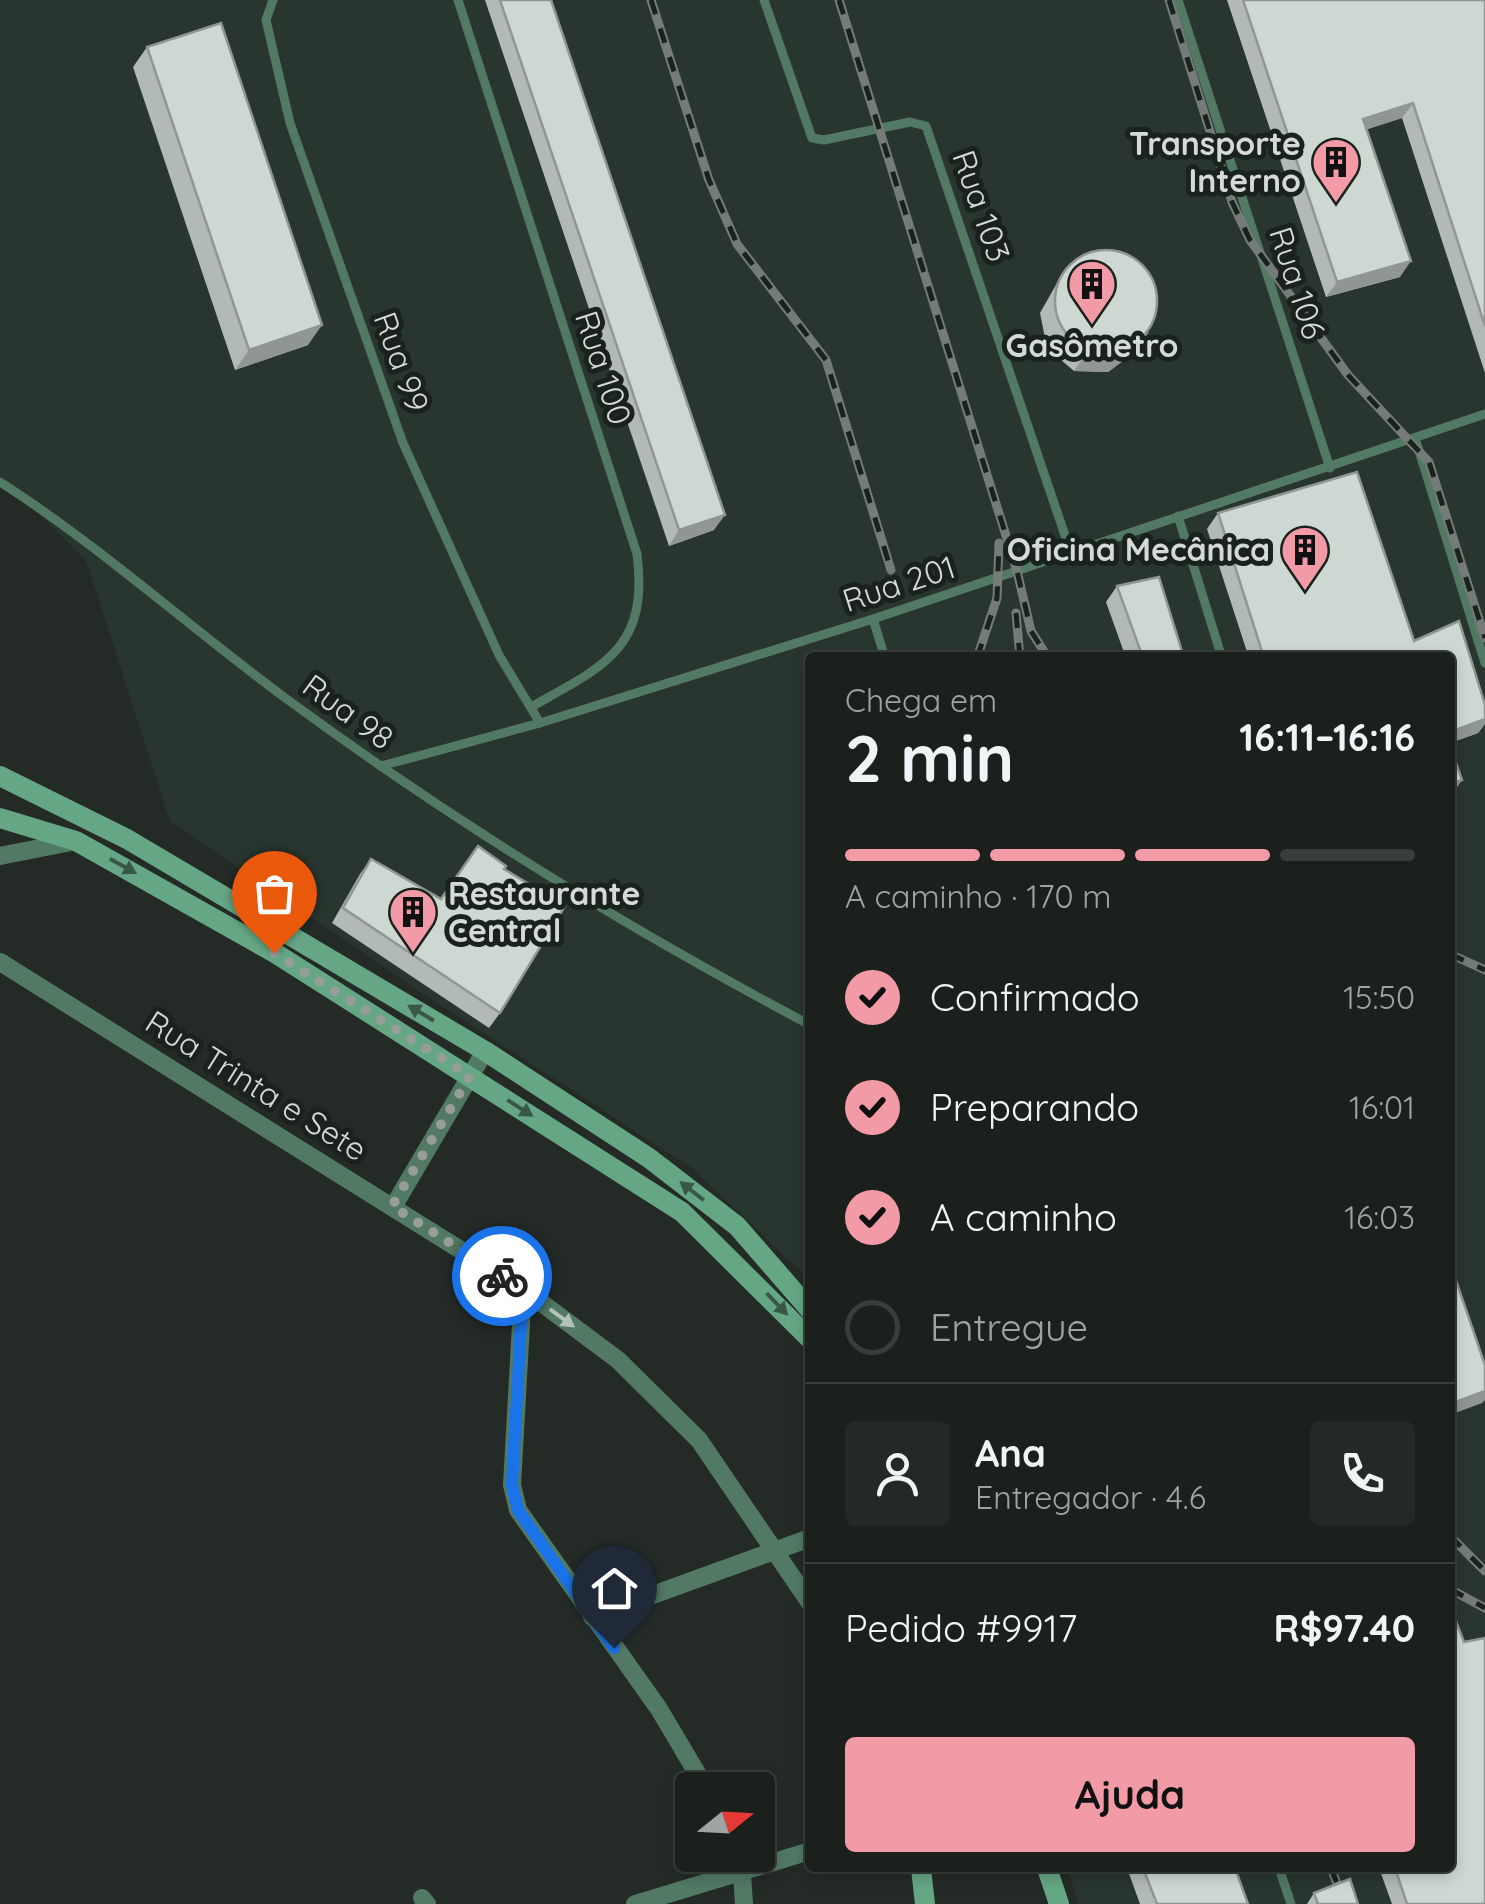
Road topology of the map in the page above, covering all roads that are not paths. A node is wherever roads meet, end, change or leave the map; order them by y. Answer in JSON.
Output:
{"nodes":[{"id":1,"x":273,"y":0,"type":"edge"},
{"id":2,"x":458,"y":0,"type":"edge"},
{"id":3,"x":764,"y":0,"type":"edge"},
{"id":4,"x":1178,"y":0,"type":"edge"},
{"id":5,"x":1485,"y":414,"type":"edge"},
{"id":6,"x":1415,"y":438,"type":"junction"},
{"id":7,"x":1330,"y":468,"type":"junction"},
{"id":8,"x":0,"y":482,"type":"edge"},
{"id":9,"x":1178,"y":516,"type":"junction"},
{"id":10,"x":1071,"y":553,"type":"junction"},
{"id":11,"x":873,"y":619,"type":"junction"},
{"id":12,"x":883,"y":652,"type":"edge"},
{"id":13,"x":1220,"y":652,"type":"edge"},
{"id":14,"x":1485,"y":662,"type":"edge"},
{"id":15,"x":531,"y":707,"type":"junction"},
{"id":16,"x":540,"y":723,"type":"junction"},
{"id":17,"x":382,"y":766,"type":"junction"},
{"id":18,"x":0,"y":776,"type":"edge"},
{"id":19,"x":0,"y":818,"type":"edge"},
{"id":20,"x":76,"y":841,"type":"junction"},
{"id":21,"x":0,"y":856,"type":"edge"},
{"id":22,"x":0,"y":962,"type":"edge"},
{"id":23,"x":805,"y":1021,"type":"edge"},
{"id":24,"x":484,"y":1051,"type":"junction"},
{"id":25,"x":470,"y":1076,"type":"junction"},
{"id":26,"x":392,"y":1206,"type":"junction"},
{"id":27,"x":523,"y":1289,"type":"junction"},
{"id":28,"x":805,"y":1304,"type":"edge"},
{"id":29,"x":805,"y":1334,"type":"edge"},
{"id":30,"x":805,"y":1540,"type":"edge"},
{"id":31,"x":778,"y":1551,"type":"junction"},
{"id":32,"x":805,"y":1595,"type":"edge"},
{"id":33,"x":592,"y":1617,"type":"junction"},
{"id":34,"x":696,"y":1772,"type":"edge"},
{"id":35,"x":805,"y":1853,"type":"edge"},
{"id":36,"x":921,"y":1872,"type":"edge"},
{"id":37,"x":1048,"y":1872,"type":"edge"},
{"id":38,"x":1280,"y":1872,"type":"edge"},
{"id":39,"x":742,"y":1874,"type":"junction"},
{"id":40,"x":635,"y":1904,"type":"edge"},
{"id":41,"x":744,"y":1904,"type":"edge"},
{"id":42,"x":925,"y":1904,"type":"edge"},
{"id":43,"x":1059,"y":1904,"type":"edge"},
{"id":44,"x":1291,"y":1904,"type":"edge"}],
"edges":[{"from":1,"to":15,"type":"lane","name":"Rua 99"},
{"from":2,"to":15,"type":"lane","name":"Rua 100"},
{"from":3,"to":10,"type":"lane","name":"Rua 103"},
{"from":4,"to":7,"type":"lane","name":"Rua 106"},
{"from":5,"to":6,"type":"lane","name":"Rua 201"},
{"from":6,"to":7,"type":"lane","name":"Rua 201"},
{"from":6,"to":14,"type":"lane"},
{"from":7,"to":9,"type":"lane","name":"Rua 201"},
{"from":8,"to":17,"type":"lane","name":"Rua 98"},
{"from":9,"to":10,"type":"lane","name":"Rua 201"},
{"from":9,"to":13,"type":"lane"},
{"from":10,"to":11,"type":"lane","name":"Rua 201"},
{"from":11,"to":12,"type":"lane"},
{"from":11,"to":16,"type":"lane","name":"Rua 201"},
{"from":15,"to":16,"type":"lane","name":"Rua 99"},
{"from":16,"to":17,"type":"lane","name":"Rua 201"},
{"from":17,"to":23,"type":"lane","name":"Rua 98"},
{"from":24,"to":18,"type":"main road","one_way":true},
{"from":19,"to":20,"type":"main road"},
{"from":20,"to":21,"type":"street"},
{"from":20,"to":25,"type":"main road","one_way":true},
{"from":22,"to":26,"type":"street","name":"Rua Trinta e Sete"},
{"from":24,"to":25,"type":"street"},
{"from":28,"to":24,"type":"main road","one_way":true},
{"from":25,"to":26,"type":"street"},
{"from":25,"to":29,"type":"main road","one_way":true},
{"from":26,"to":27,"type":"street","name":"Rua Trinta e Sete"},
{"from":27,"to":31,"type":"street","name":"Rua Trinta e Sete","one_way":true},
{"from":27,"to":33,"type":"street"},
{"from":30,"to":31,"type":"street"},
{"from":31,"to":32,"type":"street","name":"Rua Trinta e Sete"},
{"from":31,"to":33,"type":"street"},
{"from":33,"to":34,"type":"street"},
{"from":35,"to":39,"type":"street"},
{"from":36,"to":42,"type":"main road"},
{"from":37,"to":43,"type":"main road"},
{"from":38,"to":44,"type":"lane"},
{"from":39,"to":40,"type":"street"},
{"from":39,"to":41,"type":"street"}]}
